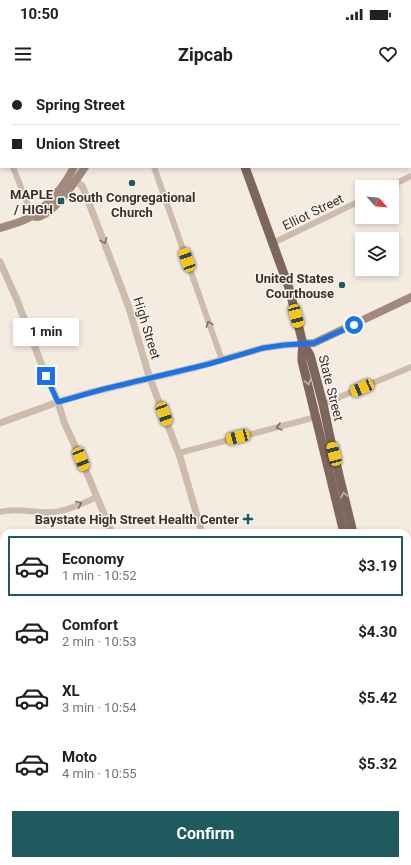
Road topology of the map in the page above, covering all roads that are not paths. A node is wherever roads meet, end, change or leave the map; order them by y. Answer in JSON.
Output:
{"nodes":[{"id":1,"x":13,"y":168,"type":"edge"},
{"id":2,"x":73,"y":168,"type":"edge"},
{"id":3,"x":84,"y":168,"type":"edge"},
{"id":4,"x":154,"y":168,"type":"edge"},
{"id":5,"x":245,"y":168,"type":"edge"},
{"id":6,"x":411,"y":176,"type":"edge"},
{"id":7,"x":76,"y":181,"type":"junction"},
{"id":8,"x":399,"y":182,"type":"edge"},
{"id":9,"x":355,"y":203,"type":"edge"},
{"id":10,"x":32,"y":216,"type":"junction"},
{"id":11,"x":0,"y":228,"type":"edge"},
{"id":12,"x":273,"y":243,"type":"junction"},
{"id":13,"x":0,"y":262,"type":"edge"},
{"id":14,"x":411,"y":297,"type":"edge"},
{"id":15,"x":303,"y":344,"type":"junction"},
{"id":16,"x":222,"y":360,"type":"junction"},
{"id":17,"x":411,"y":367,"type":"edge"},
{"id":18,"x":150,"y":378,"type":"junction"},
{"id":19,"x":58,"y":402,"type":"junction"},
{"id":20,"x":323,"y":404,"type":"junction"},
{"id":21,"x":316,"y":417,"type":"junction"},
{"id":22,"x":0,"y":423,"type":"edge"},
{"id":23,"x":179,"y":453,"type":"junction"},
{"id":24,"x":97,"y":497,"type":"junction"},
{"id":25,"x":0,"y":512,"type":"edge"},
{"id":26,"x":110,"y":529,"type":"edge"},
{"id":27,"x":201,"y":529,"type":"edge"},
{"id":28,"x":343,"y":529,"type":"edge"},
{"id":29,"x":352,"y":529,"type":"edge"}],
"edges":[{"from":1,"to":10,"type":"street"},
{"from":2,"to":10,"type":"main road"},
{"from":3,"to":7,"type":"main road"},
{"from":16,"to":4,"type":"street","one_way":true},
{"from":5,"to":12,"type":"main road","name":"State Street"},
{"from":6,"to":8,"type":"street"},
{"from":7,"to":10,"type":"main road"},
{"from":7,"to":18,"type":"street","name":"High Street","one_way":true},
{"from":9,"to":12,"type":"street","name":"Elliot Street"},
{"from":10,"to":11,"type":"main road"},
{"from":12,"to":15,"type":"main road","name":"State Street"},
{"from":13,"to":19,"type":"street"},
{"from":14,"to":15,"type":"main road"},
{"from":15,"to":16,"type":"street"},
{"from":15,"to":20,"type":"main road","name":"State Street"},
{"from":15,"to":21,"type":"main road","name":"State Street","one_way":true},
{"from":16,"to":18,"type":"street"},
{"from":17,"to":20,"type":"street"},
{"from":18,"to":19,"type":"street"},
{"from":18,"to":23,"type":"street","name":"High Street"},
{"from":19,"to":22,"type":"street"},
{"from":19,"to":24,"type":"street"},
{"from":29,"to":20,"type":"main road","name":"State Street","one_way":true},
{"from":21,"to":23,"type":"street","one_way":true},
{"from":21,"to":28,"type":"main road","name":"State Street"},
{"from":23,"to":27,"type":"street","name":"High Street"},
{"from":25,"to":24,"type":"street","one_way":true},
{"from":24,"to":26,"type":"street"}]}
